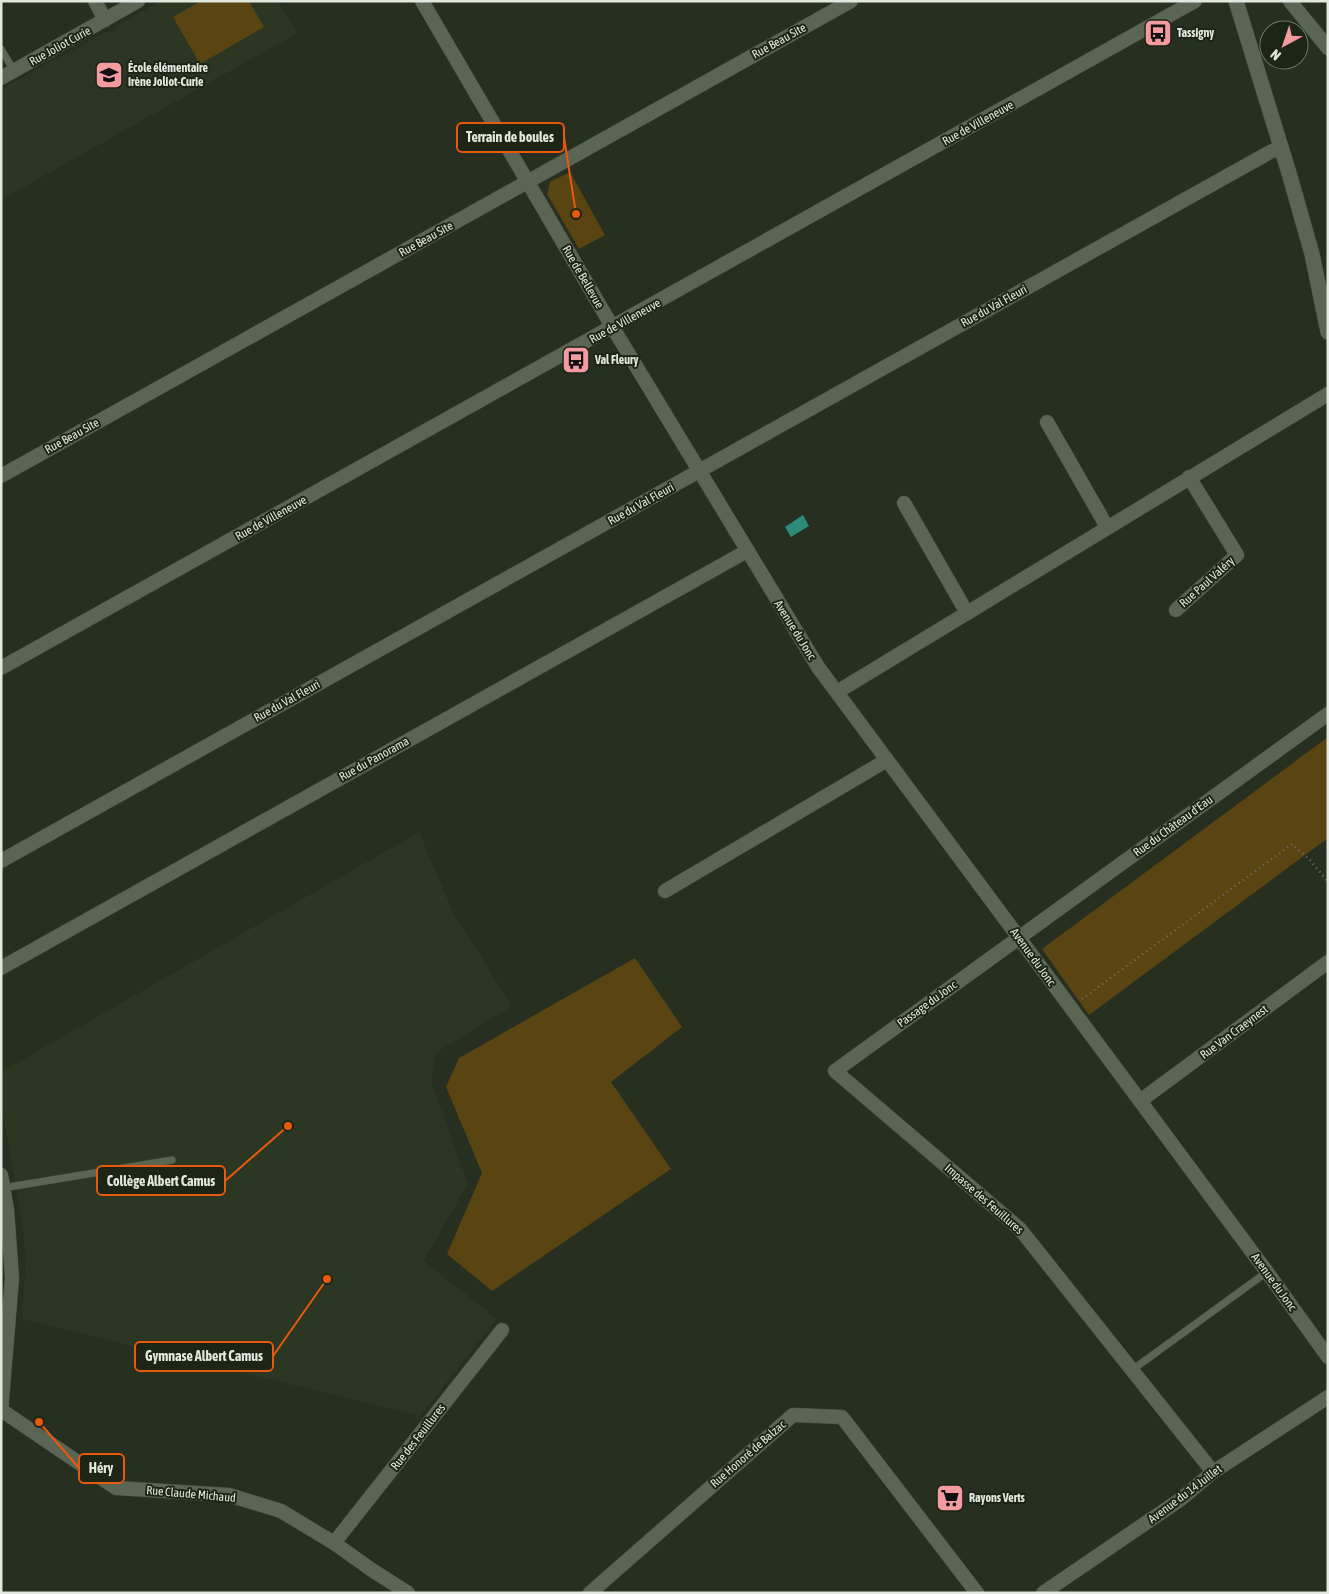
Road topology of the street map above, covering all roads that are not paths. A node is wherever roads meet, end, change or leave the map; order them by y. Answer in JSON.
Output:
{"nodes":[{"id":1,"x":95,"y":1,"type":"edge"},
{"id":2,"x":138,"y":1,"type":"edge"},
{"id":3,"x":422,"y":1,"type":"edge"},
{"id":4,"x":851,"y":1,"type":"edge"},
{"id":5,"x":1195,"y":1,"type":"edge"},
{"id":6,"x":1236,"y":1,"type":"edge"},
{"id":7,"x":1290,"y":1,"type":"edge"},
{"id":8,"x":105,"y":20,"type":"junction"},
{"id":9,"x":1328,"y":48,"type":"edge"},
{"id":10,"x":1,"y":49,"type":"edge"},
{"id":11,"x":14,"y":71,"type":"junction"},
{"id":12,"x":1,"y":78,"type":"edge"},
{"id":13,"x":1281,"y":148,"type":"junction"},
{"id":14,"x":527,"y":182,"type":"junction"},
{"id":15,"x":613,"y":328,"type":"junction"},
{"id":16,"x":1328,"y":332,"type":"edge"},
{"id":17,"x":1328,"y":394,"type":"edge"},
{"id":18,"x":1047,"y":422,"type":"dead end"},
{"id":19,"x":700,"y":471,"type":"junction"},
{"id":20,"x":1,"y":476,"type":"edge"},
{"id":21,"x":1190,"y":477,"type":"junction"},
{"id":22,"x":904,"y":503,"type":"dead end"},
{"id":23,"x":1107,"y":527,"type":"junction"},
{"id":24,"x":747,"y":551,"type":"junction"},
{"id":25,"x":1176,"y":610,"type":"dead end"},
{"id":26,"x":967,"y":613,"type":"junction"},
{"id":27,"x":1,"y":668,"type":"edge"},
{"id":28,"x":837,"y":692,"type":"junction"},
{"id":29,"x":1328,"y":714,"type":"edge"},
{"id":30,"x":887,"y":760,"type":"junction"},
{"id":31,"x":1,"y":861,"type":"edge"},
{"id":32,"x":665,"y":891,"type":"dead end"},
{"id":33,"x":1019,"y":938,"type":"junction"},
{"id":34,"x":1328,"y":962,"type":"edge"},
{"id":35,"x":1,"y":968,"type":"edge"},
{"id":36,"x":835,"y":1071,"type":"joint"},
{"id":37,"x":1140,"y":1101,"type":"junction"},
{"id":38,"x":172,"y":1160,"type":"dead end"},
{"id":39,"x":2,"y":1181,"type":"edge"},
{"id":40,"x":1267,"y":1272,"type":"junction"},
{"id":41,"x":502,"y":1330,"type":"dead end"},
{"id":42,"x":1328,"y":1357,"type":"edge"},
{"id":43,"x":1132,"y":1370,"type":"junction"},
{"id":44,"x":1328,"y":1398,"type":"edge"},
{"id":45,"x":2,"y":1411,"type":"edge"},
{"id":46,"x":1213,"y":1472,"type":"junction"},
{"id":47,"x":334,"y":1543,"type":"junction"},
{"id":48,"x":408,"y":1593,"type":"edge"},
{"id":49,"x":590,"y":1593,"type":"edge"},
{"id":50,"x":977,"y":1593,"type":"edge"},
{"id":51,"x":1043,"y":1593,"type":"edge"}],
"edges":[{"from":1,"to":8,"type":"street","name":"Rue Joliot Curie"},
{"from":2,"to":8,"type":"street","name":"Rue Joliot Curie"},
{"from":3,"to":14,"type":"street","name":"Rue de Bellevue"},
{"from":4,"to":14,"type":"street","name":"Rue Beau Site"},
{"from":5,"to":15,"type":"street","name":"Rue de Villeneuve"},
{"from":6,"to":13,"type":"main road"},
{"from":7,"to":9,"type":"street"},
{"from":8,"to":11,"type":"street","name":"Rue Joliot Curie"},
{"from":10,"to":11,"type":"lane","name":"Rue Joliot Curie"},
{"from":11,"to":12,"type":"street","name":"Rue Joliot Curie"},
{"from":13,"to":16,"type":"main road"},
{"from":13,"to":19,"type":"street","name":"Rue du Val Fleuri"},
{"from":14,"to":15,"type":"street","name":"Rue de Bellevue"},
{"from":14,"to":20,"type":"street","name":"Rue Beau Site"},
{"from":15,"to":19,"type":"street","name":"Rue de Bellevue"},
{"from":15,"to":27,"type":"street","name":"Rue de Villeneuve"},
{"from":17,"to":21,"type":"street"},
{"from":18,"to":23,"type":"street"},
{"from":19,"to":24,"type":"street","name":"Rue de Bellevue"},
{"from":19,"to":31,"type":"street","name":"Rue du Val Fleuri"},
{"from":21,"to":23,"type":"street"},
{"from":21,"to":25,"type":"street","name":"Rue Paul Valéry"},
{"from":22,"to":26,"type":"street"},
{"from":23,"to":26,"type":"street"},
{"from":24,"to":28,"type":"street","name":"Avenue du Jonc"},
{"from":24,"to":35,"type":"street","name":"Rue du Panorama"},
{"from":26,"to":28,"type":"street"},
{"from":28,"to":30,"type":"street","name":"Avenue du Jonc"},
{"from":29,"to":33,"type":"street","name":"Rue du Château d'Eau"},
{"from":30,"to":32,"type":"street"},
{"from":30,"to":33,"type":"street","name":"Avenue du Jonc"},
{"from":33,"to":36,"type":"street","name":"Passage du Jonc"},
{"from":33,"to":37,"type":"street","name":"Avenue du Jonc"},
{"from":34,"to":37,"type":"street","name":"Rue Van Craeynest"},
{"from":36,"to":43,"type":"street","name":"Impasse des Feuillures"},
{"from":37,"to":40,"type":"street","name":"Avenue du Jonc"},
{"from":38,"to":39,"type":"lane"},
{"from":39,"to":45,"type":"street"},
{"from":40,"to":42,"type":"street","name":"Avenue du Jonc"},
{"from":40,"to":43,"type":"lane"},
{"from":41,"to":47,"type":"street","name":"Rue des Feuillures"},
{"from":43,"to":46,"type":"street","name":"Impasse des Feuillures"},
{"from":44,"to":46,"type":"street","name":"Avenue du 14 Juillet"},
{"from":45,"to":47,"type":"street","name":"Rue Claude Michaud"},
{"from":46,"to":51,"type":"street","name":"Avenue du 14 Juillet"},
{"from":47,"to":48,"type":"street","name":"Rue Claude Michaud"},
{"from":49,"to":50,"type":"street","name":"Rue Honoré de Balzac"}]}
